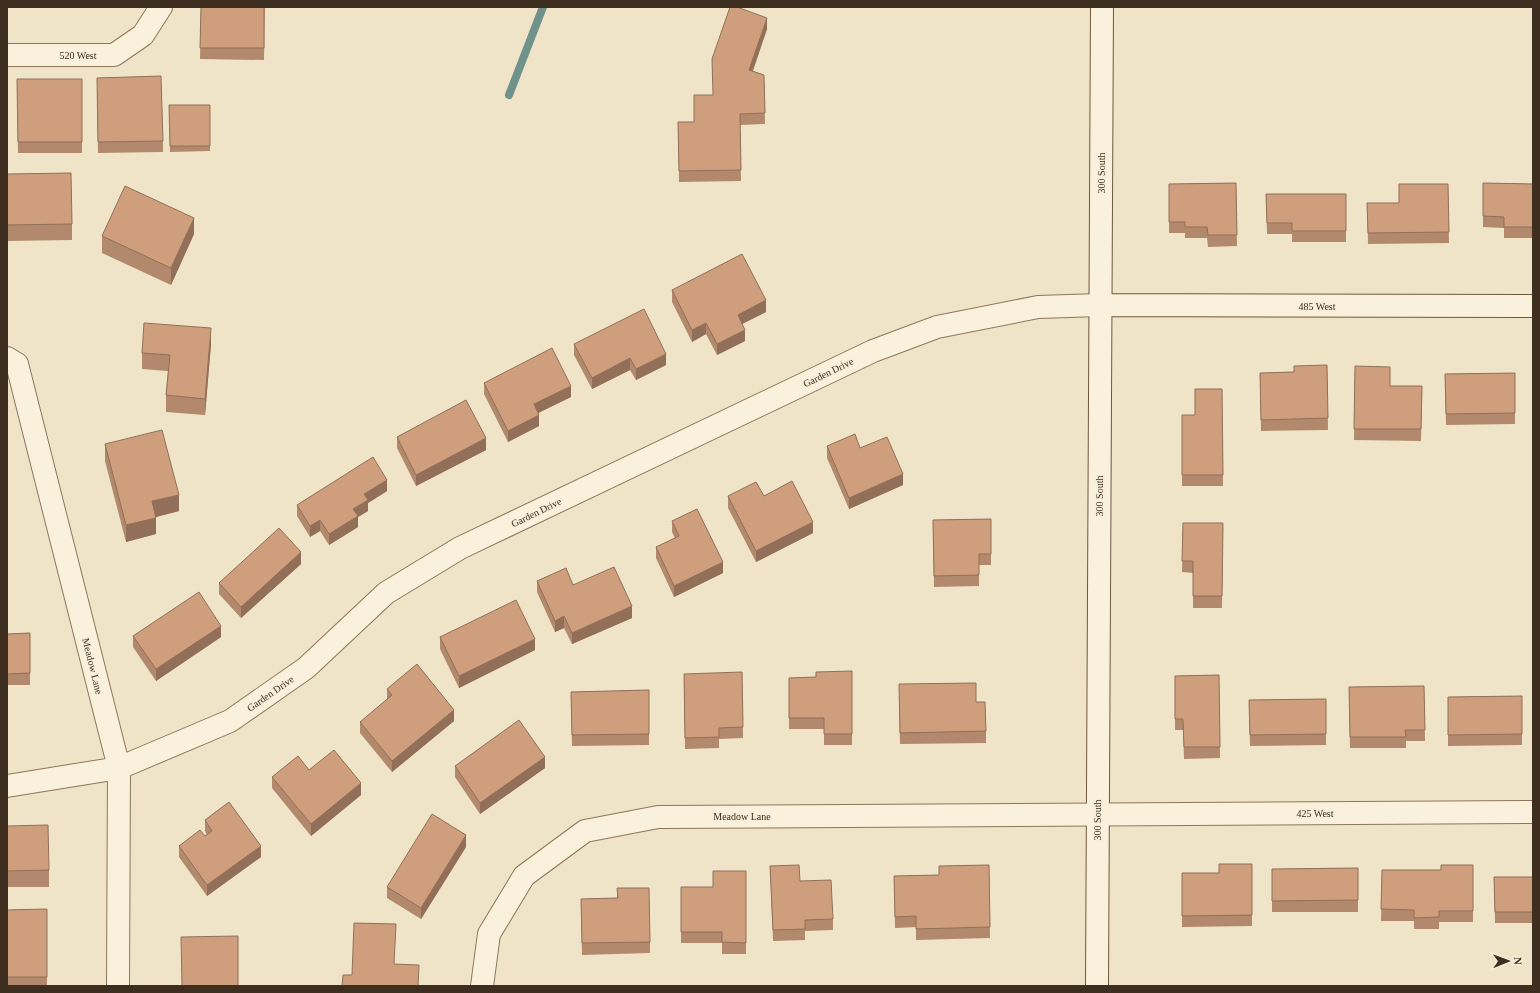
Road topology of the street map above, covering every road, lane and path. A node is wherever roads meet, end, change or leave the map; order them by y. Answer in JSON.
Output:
{"nodes":[{"id":1,"x":161,"y":7,"type":"edge"},
{"id":2,"x":1102,"y":7,"type":"edge"},
{"id":3,"x":7,"y":55,"type":"edge"},
{"id":4,"x":1100,"y":305,"type":"junction"},
{"id":5,"x":1533,"y":306,"type":"edge"},
{"id":6,"x":7,"y":358,"type":"edge"},
{"id":7,"x":119,"y":768,"type":"junction"},
{"id":8,"x":7,"y":786,"type":"edge"},
{"id":9,"x":1533,"y":812,"type":"edge"},
{"id":10,"x":1097,"y":814,"type":"junction"},
{"id":11,"x":118,"y":986,"type":"edge"},
{"id":12,"x":482,"y":986,"type":"edge"},
{"id":13,"x":1097,"y":986,"type":"edge"}],
"edges":[{"from":1,"to":3,"type":"street","name":"520 West"},
{"from":2,"to":4,"type":"street","name":"300 South"},
{"from":4,"to":5,"type":"street","name":"485 West"},
{"from":4,"to":7,"type":"street","name":"Garden Drive"},
{"from":4,"to":10,"type":"street","name":"300 South"},
{"from":6,"to":7,"type":"street","name":"Meadow Lane"},
{"from":7,"to":8,"type":"street","name":"Garden Drive"},
{"from":7,"to":11,"type":"street","name":"Meadow Lane"},
{"from":9,"to":10,"type":"street","name":"425 West"},
{"from":10,"to":12,"type":"street","name":"Meadow Lane"},
{"from":10,"to":13,"type":"street","name":"300 South"}]}
